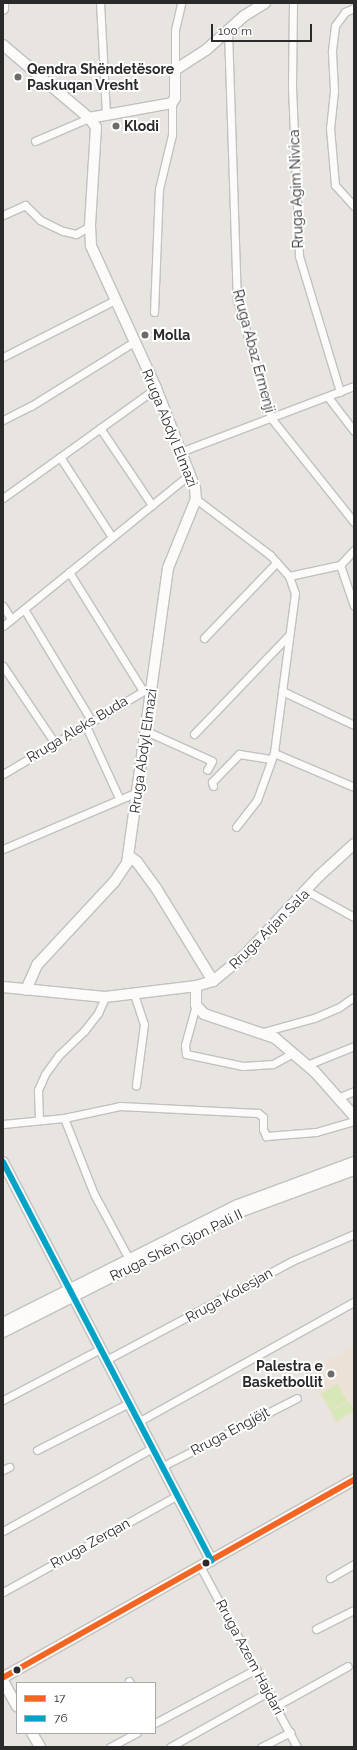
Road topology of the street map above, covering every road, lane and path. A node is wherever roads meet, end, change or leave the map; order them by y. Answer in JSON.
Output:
{"nodes":[{"id":1,"x":3,"y":3,"type":"edge"},
{"id":2,"x":100,"y":3,"type":"edge"},
{"id":3,"x":181,"y":3,"type":"edge"},
{"id":4,"x":265,"y":3,"type":"edge"},
{"id":5,"x":293,"y":3,"type":"edge"},
{"id":6,"x":354,"y":8,"type":"edge"},
{"id":7,"x":3,"y":9,"type":"edge"},
{"id":8,"x":228,"y":31,"type":"junction"},
{"id":9,"x":3,"y":45,"type":"edge"},
{"id":10,"x":175,"y":70,"type":"junction"},
{"id":11,"x":172,"y":103,"type":"junction"},
{"id":12,"x":106,"y":114,"type":"junction"},
{"id":13,"x":89,"y":118,"type":"junction"},
{"id":14,"x":35,"y":141,"type":"dead end"},
{"id":15,"x":354,"y":206,"type":"edge"},
{"id":16,"x":3,"y":215,"type":"edge"},
{"id":17,"x":90,"y":226,"type":"junction"},
{"id":18,"x":115,"y":300,"type":"junction"},
{"id":19,"x":154,"y":312,"type":"dead end"},
{"id":20,"x":134,"y":342,"type":"junction"},
{"id":21,"x":3,"y":357,"type":"edge"},
{"id":22,"x":354,"y":386,"type":"edge"},
{"id":23,"x":156,"y":388,"type":"junction"},
{"id":24,"x":340,"y":392,"type":"junction"},
{"id":25,"x":328,"y":397,"type":"junction"},
{"id":26,"x":271,"y":418,"type":"junction"},
{"id":27,"x":3,"y":420,"type":"edge"},
{"id":28,"x":100,"y":428,"type":"junction"},
{"id":29,"x":354,"y":430,"type":"edge"},
{"id":30,"x":180,"y":452,"type":"junction"},
{"id":31,"x":60,"y":457,"type":"junction"},
{"id":32,"x":189,"y":475,"type":"junction"},
{"id":33,"x":3,"y":498,"type":"edge"},
{"id":34,"x":196,"y":499,"type":"junction"},
{"id":35,"x":152,"y":505,"type":"junction"},
{"id":36,"x":354,"y":522,"type":"edge"},
{"id":37,"x":112,"y":537,"type":"junction"},
{"id":38,"x":354,"y":550,"type":"edge"},
{"id":39,"x":277,"y":562,"type":"junction"},
{"id":40,"x":340,"y":565,"type":"junction"},
{"id":41,"x":69,"y":572,"type":"junction"},
{"id":42,"x":290,"y":576,"type":"junction"},
{"id":43,"x":3,"y":606,"type":"edge"},
{"id":44,"x":354,"y":606,"type":"edge"},
{"id":45,"x":24,"y":609,"type":"junction"},
{"id":46,"x":12,"y":619,"type":"junction"},
{"id":47,"x":3,"y":626,"type":"edge"},
{"id":48,"x":289,"y":635,"type":"junction"},
{"id":49,"x":204,"y":638,"type":"dead end"},
{"id":50,"x":3,"y":666,"type":"edge"},
{"id":51,"x":152,"y":686,"type":"junction"},
{"id":52,"x":143,"y":691,"type":"junction"},
{"id":53,"x":282,"y":691,"type":"junction"},
{"id":54,"x":88,"y":722,"type":"junction"},
{"id":55,"x":354,"y":725,"type":"edge"},
{"id":56,"x":146,"y":731,"type":"junction"},
{"id":57,"x":194,"y":734,"type":"dead end"},
{"id":58,"x":54,"y":742,"type":"junction"},
{"id":59,"x":273,"y":756,"type":"junction"},
{"id":60,"x":207,"y":770,"type":"dead end"},
{"id":61,"x":3,"y":774,"type":"edge"},
{"id":62,"x":213,"y":786,"type":"dead end"},
{"id":63,"x":354,"y":787,"type":"edge"},
{"id":64,"x":137,"y":792,"type":"junction"},
{"id":65,"x":119,"y":798,"type":"junction"},
{"id":66,"x":236,"y":827,"type":"dead end"},
{"id":67,"x":354,"y":844,"type":"edge"},
{"id":68,"x":3,"y":849,"type":"edge"},
{"id":69,"x":128,"y":855,"type":"junction"},
{"id":70,"x":307,"y":890,"type":"junction"},
{"id":71,"x":354,"y":917,"type":"edge"},
{"id":72,"x":213,"y":981,"type":"junction"},
{"id":73,"x":196,"y":986,"type":"junction"},
{"id":74,"x":3,"y":987,"type":"edge"},
{"id":75,"x":26,"y":990,"type":"junction"},
{"id":76,"x":134,"y":994,"type":"junction"},
{"id":77,"x":105,"y":997,"type":"junction"},
{"id":78,"x":354,"y":997,"type":"edge"},
{"id":79,"x":196,"y":1005,"type":"junction"},
{"id":80,"x":263,"y":1032,"type":"junction"},
{"id":81,"x":354,"y":1046,"type":"edge"},
{"id":82,"x":293,"y":1053,"type":"junction"},
{"id":83,"x":307,"y":1065,"type":"junction"},
{"id":84,"x":136,"y":1085,"type":"dead end"},
{"id":85,"x":354,"y":1091,"type":"edge"},
{"id":86,"x":340,"y":1097,"type":"junction"},
{"id":87,"x":354,"y":1116,"type":"edge"},
{"id":88,"x":64,"y":1118,"type":"junction"},
{"id":89,"x":39,"y":1119,"type":"junction"},
{"id":90,"x":354,"y":1121,"type":"edge"},
{"id":91,"x":3,"y":1124,"type":"edge"},
{"id":92,"x":3,"y":1162,"type":"edge"},
{"id":93,"x":354,"y":1162,"type":"edge"},
{"id":94,"x":354,"y":1170,"type":"edge"},
{"id":95,"x":354,"y":1234,"type":"edge"},
{"id":96,"x":129,"y":1259,"type":"junction"},
{"id":97,"x":71,"y":1293,"type":"junction"},
{"id":98,"x":354,"y":1302,"type":"edge"},
{"id":99,"x":3,"y":1323,"type":"edge"},
{"id":100,"x":3,"y":1332,"type":"edge"},
{"id":101,"x":100,"y":1349,"type":"junction"},
{"id":102,"x":106,"y":1360,"type":"junction"},
{"id":103,"x":297,"y":1398,"type":"dead end"},
{"id":104,"x":3,"y":1400,"type":"edge"},
{"id":105,"x":129,"y":1403,"type":"junction"},
{"id":106,"x":138,"y":1422,"type":"junction"},
{"id":107,"x":152,"y":1448,"type":"junction"},
{"id":108,"x":37,"y":1450,"type":"dead end"},
{"id":109,"x":163,"y":1466,"type":"junction"},
{"id":110,"x":354,"y":1480,"type":"edge"},
{"id":111,"x":178,"y":1495,"type":"junction"},
{"id":112,"x":3,"y":1531,"type":"edge"},
{"id":113,"x":212,"y":1562,"type":"junction"},
{"id":114,"x":354,"y":1564,"type":"edge"},
{"id":115,"x":201,"y":1568,"type":"junction"},
{"id":116,"x":330,"y":1578,"type":"dead end"},
{"id":117,"x":3,"y":1592,"type":"edge"},
{"id":118,"x":354,"y":1610,"type":"edge"},
{"id":119,"x":316,"y":1629,"type":"dead end"},
{"id":120,"x":348,"y":1666,"type":"dead end"},
{"id":121,"x":256,"y":1669,"type":"junction"},
{"id":122,"x":3,"y":1678,"type":"edge"},
{"id":123,"x":268,"y":1692,"type":"junction"},
{"id":124,"x":16,"y":1704,"type":"edge"},
{"id":125,"x":276,"y":1706,"type":"junction"},
{"id":126,"x":156,"y":1722,"type":"edge"},
{"id":127,"x":290,"y":1732,"type":"junction"},
{"id":128,"x":33,"y":1734,"type":"edge"},
{"id":129,"x":134,"y":1734,"type":"edge"},
{"id":130,"x":40,"y":1747,"type":"edge"},
{"id":131,"x":110,"y":1747,"type":"edge"},
{"id":132,"x":170,"y":1747,"type":"edge"},
{"id":133,"x":261,"y":1747,"type":"edge"},
{"id":134,"x":297,"y":1747,"type":"edge"}],
"edges":[{"from":1,"to":7,"type":"street"},
{"from":2,"to":12,"type":"street"},
{"from":3,"to":10,"type":"street"},
{"from":4,"to":8,"type":"street"},
{"from":5,"to":24,"type":"street","name":"Rruga Agim Nivica"},
{"from":6,"to":15,"type":"street"},
{"from":8,"to":10,"type":"street"},
{"from":8,"to":26,"type":"street","name":"Rruga Abaz Ermenji"},
{"from":9,"to":13,"type":"street","name":"Rruga Abdyl Elmazi"},
{"from":10,"to":11,"type":"street"},
{"from":11,"to":12,"type":"street"},
{"from":11,"to":19,"type":"street"},
{"from":12,"to":13,"type":"street"},
{"from":13,"to":14,"type":"street"},
{"from":13,"to":17,"type":"street","name":"Rruga Abdyl Elmazi"},
{"from":16,"to":17,"type":"street"},
{"from":17,"to":18,"type":"street","name":"Rruga Abdyl Elmazi"},
{"from":18,"to":20,"type":"street","name":"Rruga Abdyl Elmazi"},
{"from":18,"to":21,"type":"street"},
{"from":20,"to":23,"type":"street","name":"Rruga Abdyl Elmazi"},
{"from":20,"to":27,"type":"street"},
{"from":22,"to":24,"type":"street"},
{"from":23,"to":28,"type":"street"},
{"from":23,"to":30,"type":"street","name":"Rruga Abdyl Elmazi"},
{"from":24,"to":25,"type":"street"},
{"from":25,"to":26,"type":"street"},
{"from":25,"to":29,"type":"street"},
{"from":26,"to":30,"type":"street"},
{"from":26,"to":36,"type":"street","name":"Rruga Abaz Ermenji"},
{"from":28,"to":31,"type":"street"},
{"from":28,"to":35,"type":"street"},
{"from":30,"to":32,"type":"street","name":"Rruga Abdyl Elmazi"},
{"from":31,"to":33,"type":"street"},
{"from":31,"to":37,"type":"street"},
{"from":32,"to":34,"type":"street","name":"Rruga Abdyl Elmazi"},
{"from":32,"to":35,"type":"street"},
{"from":34,"to":39,"type":"street"},
{"from":34,"to":51,"type":"street","name":"Rruga Abdyl Elmazi"},
{"from":35,"to":37,"type":"street"},
{"from":37,"to":41,"type":"street"},
{"from":38,"to":40,"type":"street"},
{"from":39,"to":42,"type":"street"},
{"from":39,"to":49,"type":"street"},
{"from":40,"to":42,"type":"street"},
{"from":40,"to":44,"type":"street"},
{"from":41,"to":45,"type":"street"},
{"from":41,"to":52,"type":"street"},
{"from":42,"to":48,"type":"street"},
{"from":43,"to":46,"type":"street"},
{"from":45,"to":46,"type":"street"},
{"from":45,"to":54,"type":"street"},
{"from":46,"to":47,"type":"street"},
{"from":48,"to":53,"type":"street"},
{"from":48,"to":57,"type":"street"},
{"from":50,"to":58,"type":"street"},
{"from":51,"to":52,"type":"street","name":"Rruga Aleks Buda"},
{"from":51,"to":56,"type":"street","name":"Rruga Abdyl Elmazi"},
{"from":52,"to":54,"type":"street","name":"Rruga Aleks Buda"},
{"from":53,"to":55,"type":"street"},
{"from":53,"to":59,"type":"street"},
{"from":54,"to":58,"type":"street","name":"Rruga Aleks Buda"},
{"from":54,"to":65,"type":"street"},
{"from":56,"to":60,"type":"street"},
{"from":56,"to":64,"type":"street","name":"Rruga Abdyl Elmazi"},
{"from":58,"to":61,"type":"street","name":"Rruga Aleks Buda"},
{"from":59,"to":62,"type":"street"},
{"from":59,"to":63,"type":"street"},
{"from":59,"to":66,"type":"street"},
{"from":64,"to":65,"type":"street"},
{"from":64,"to":69,"type":"street","name":"Rruga Abdyl Elmazi"},
{"from":65,"to":68,"type":"street"},
{"from":67,"to":70,"type":"street","name":"Rruga Arjan Sala"},
{"from":69,"to":72,"type":"street"},
{"from":69,"to":75,"type":"street","name":"Rruga Abdyl Elmazi"},
{"from":70,"to":71,"type":"street"},
{"from":70,"to":72,"type":"street","name":"Rruga Arjan Sala"},
{"from":72,"to":73,"type":"street","name":"Rruga Arjan Sala"},
{"from":73,"to":76,"type":"street","name":"Rruga Arjan Sala"},
{"from":73,"to":79,"type":"street"},
{"from":74,"to":75,"type":"street","name":"Rruga Arjan Sala"},
{"from":75,"to":77,"type":"street","name":"Rruga Arjan Sala"},
{"from":76,"to":77,"type":"street","name":"Rruga Arjan Sala"},
{"from":76,"to":84,"type":"street"},
{"from":77,"to":89,"type":"street"},
{"from":78,"to":80,"type":"street"},
{"from":79,"to":80,"type":"street"},
{"from":79,"to":82,"type":"street"},
{"from":80,"to":82,"type":"street"},
{"from":81,"to":83,"type":"street"},
{"from":82,"to":83,"type":"street"},
{"from":83,"to":86,"type":"street"},
{"from":85,"to":86,"type":"street"},
{"from":86,"to":87,"type":"street"},
{"from":88,"to":89,"type":"street"},
{"from":88,"to":90,"type":"street"},
{"from":88,"to":96,"type":"street"},
{"from":89,"to":91,"type":"street"},
{"from":92,"to":97,"type":"street"},
{"from":93,"to":96,"type":"street","name":"Rruga Shën Gjon Pali II"},
{"from":94,"to":97,"type":"street","name":"Rruga Shën Gjon Pali II"},
{"from":95,"to":102,"type":"street","name":"Rruga Kolesjan"},
{"from":96,"to":97,"type":"street","name":"Rruga Shën Gjon Pali II"},
{"from":97,"to":99,"type":"street","name":"Rruga Shën Gjon Pali II"},
{"from":97,"to":100,"type":"street","name":"Rruga Shën Gjon Pali II"},
{"from":97,"to":101,"type":"street"},
{"from":98,"to":106,"type":"street"},
{"from":101,"to":102,"type":"street"},
{"from":101,"to":104,"type":"street"},
{"from":102,"to":105,"type":"street"},
{"from":103,"to":109,"type":"street","name":"Rruga Engjëjt"},
{"from":105,"to":106,"type":"street"},
{"from":105,"to":108,"type":"street"},
{"from":106,"to":107,"type":"street"},
{"from":107,"to":109,"type":"street"},
{"from":107,"to":112,"type":"street"},
{"from":109,"to":111,"type":"street"},
{"from":110,"to":113,"type":"street"},
{"from":111,"to":113,"type":"street"},
{"from":111,"to":117,"type":"street","name":"Rruga Zerqan"},
{"from":113,"to":115,"type":"street"},
{"from":114,"to":116,"type":"street"},
{"from":115,"to":121,"type":"street","name":"Rruga Azem Hajdari"},
{"from":115,"to":122,"type":"street"},
{"from":118,"to":119,"type":"street"},
{"from":120,"to":125,"type":"street"},
{"from":121,"to":123,"type":"street","name":"Rruga Azem Hajdari"},
{"from":121,"to":126,"type":"street"},
{"from":122,"to":124,"type":"street"},
{"from":123,"to":125,"type":"street","name":"Rruga Azem Hajdari"},
{"from":123,"to":132,"type":"street"},
{"from":125,"to":127,"type":"street","name":"Rruga Azem Hajdari"},
{"from":127,"to":133,"type":"street"},
{"from":127,"to":134,"type":"street","name":"Rruga Azem Hajdari"},
{"from":128,"to":130,"type":"street"},
{"from":129,"to":131,"type":"street"}]}
